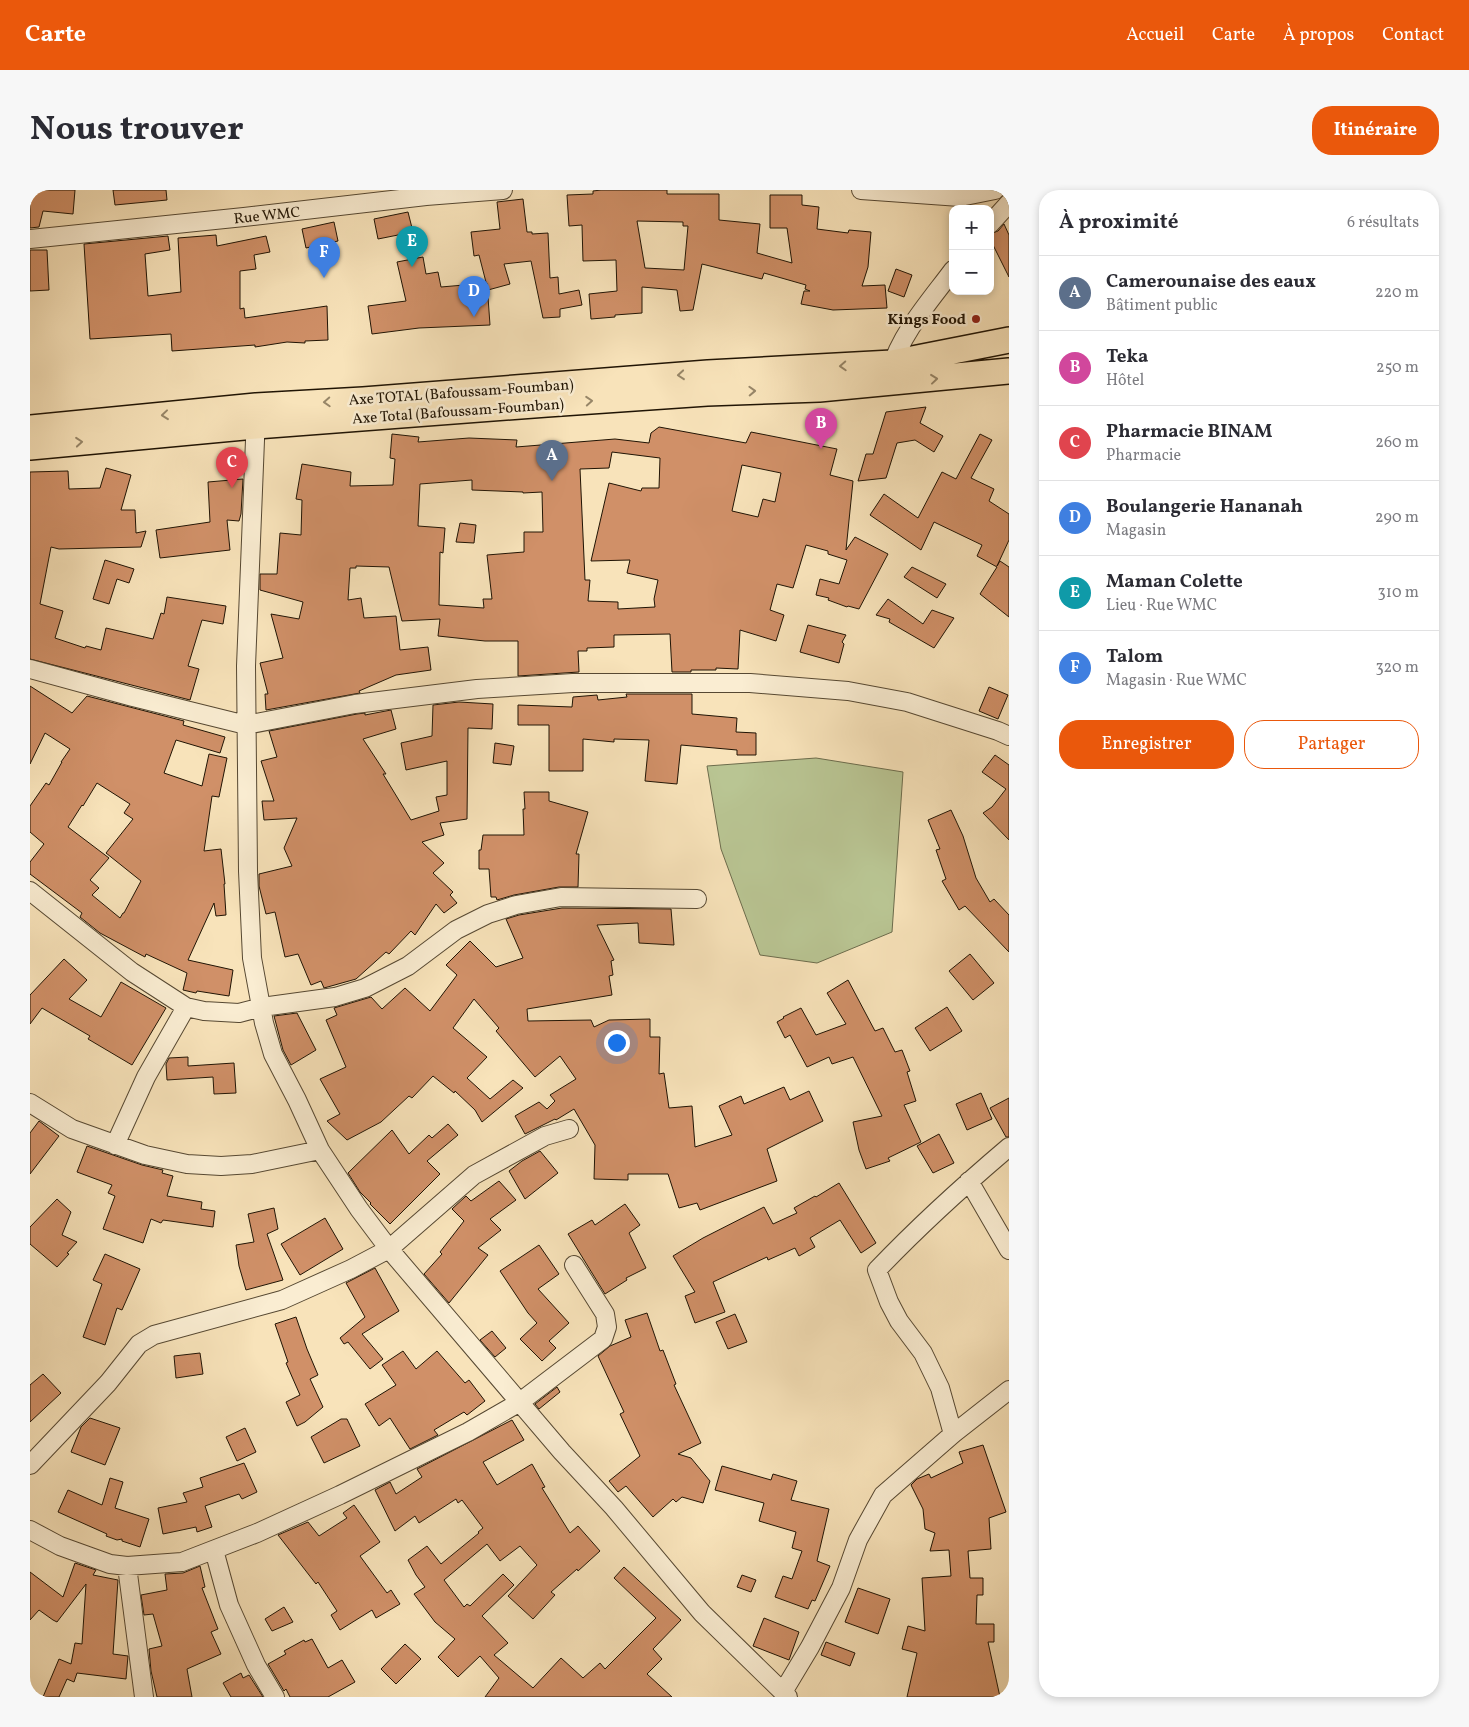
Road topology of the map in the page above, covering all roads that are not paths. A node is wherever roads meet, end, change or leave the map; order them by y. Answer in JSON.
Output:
{"nodes":[{"id":1,"x":503,"y":190,"type":"edge"},
{"id":2,"x":861,"y":190,"type":"edge"},
{"id":3,"x":996,"y":190,"type":"edge"},
{"id":4,"x":1009,"y":204,"type":"edge"},
{"id":5,"x":994,"y":220,"type":"edge"},
{"id":6,"x":30,"y":239,"type":"edge"},
{"id":7,"x":949,"y":275,"type":"edge"},
{"id":8,"x":1009,"y":340,"type":"edge"},
{"id":9,"x":1009,"y":371,"type":"edge"},
{"id":10,"x":889,"y":373,"type":"junction"},
{"id":11,"x":256,"y":416,"type":"junction"},
{"id":12,"x":30,"y":428,"type":"edge"},
{"id":13,"x":30,"y":447,"type":"edge"},
{"id":14,"x":30,"y":669,"type":"edge"},
{"id":15,"x":246,"y":725,"type":"junction"},
{"id":16,"x":1009,"y":736,"type":"edge"},
{"id":17,"x":30,"y":891,"type":"edge"},
{"id":18,"x":697,"y":899,"type":"dead end"},
{"id":19,"x":186,"y":1007,"type":"junction"},
{"id":20,"x":262,"y":1008,"type":"junction"},
{"id":21,"x":30,"y":1103,"type":"edge"},
{"id":22,"x":569,"y":1129,"type":"dead end"},
{"id":23,"x":115,"y":1145,"type":"junction"},
{"id":24,"x":1009,"y":1147,"type":"edge"},
{"id":25,"x":320,"y":1150,"type":"junction"},
{"id":26,"x":969,"y":1181,"type":"junction"},
{"id":27,"x":389,"y":1249,"type":"junction"},
{"id":28,"x":1009,"y":1250,"type":"edge"},
{"id":29,"x":574,"y":1265,"type":"dead end"},
{"id":30,"x":1009,"y":1390,"type":"edge"},
{"id":31,"x":520,"y":1402,"type":"junction"},
{"id":32,"x":953,"y":1434,"type":"junction"},
{"id":33,"x":30,"y":1465,"type":"edge"},
{"id":34,"x":30,"y":1530,"type":"edge"},
{"id":35,"x":214,"y":1550,"type":"junction"},
{"id":36,"x":127,"y":1566,"type":"junction"},
{"id":37,"x":785,"y":1694,"type":"edge"},
{"id":38,"x":144,"y":1697,"type":"edge"},
{"id":39,"x":275,"y":1697,"type":"edge"}],
"edges":[{"from":1,"to":6,"type":"street","name":"Rue WMC"},
{"from":2,"to":3,"type":"street"},
{"from":4,"to":5,"type":"street"},
{"from":7,"to":10,"type":"street"},
{"from":8,"to":10,"type":"highway"},
{"from":10,"to":9,"type":"highway","one_way":true},
{"from":10,"to":11,"type":"highway","name":"Axe TOTAL (Bafoussam-Foumban)"},
{"from":11,"to":12,"type":"highway","name":"Axe TOTAL (Bafoussam-Foumban)","one_way":true},
{"from":13,"to":11,"type":"highway","one_way":true},
{"from":11,"to":15,"type":"street"},
{"from":14,"to":15,"type":"street"},
{"from":15,"to":16,"type":"street"},
{"from":15,"to":20,"type":"street"},
{"from":17,"to":19,"type":"street"},
{"from":18,"to":20,"type":"street"},
{"from":19,"to":20,"type":"street"},
{"from":19,"to":23,"type":"street"},
{"from":20,"to":25,"type":"street"},
{"from":21,"to":23,"type":"street"},
{"from":22,"to":27,"type":"street"},
{"from":23,"to":25,"type":"street"},
{"from":24,"to":26,"type":"street"},
{"from":25,"to":27,"type":"street"},
{"from":26,"to":28,"type":"street"},
{"from":26,"to":32,"type":"street"},
{"from":27,"to":31,"type":"street"},
{"from":27,"to":33,"type":"street"},
{"from":29,"to":31,"type":"street"},
{"from":30,"to":32,"type":"street"},
{"from":31,"to":35,"type":"street"},
{"from":31,"to":37,"type":"street"},
{"from":32,"to":37,"type":"street"},
{"from":34,"to":36,"type":"street"},
{"from":35,"to":36,"type":"street"},
{"from":35,"to":39,"type":"street"},
{"from":36,"to":38,"type":"street"}]}
